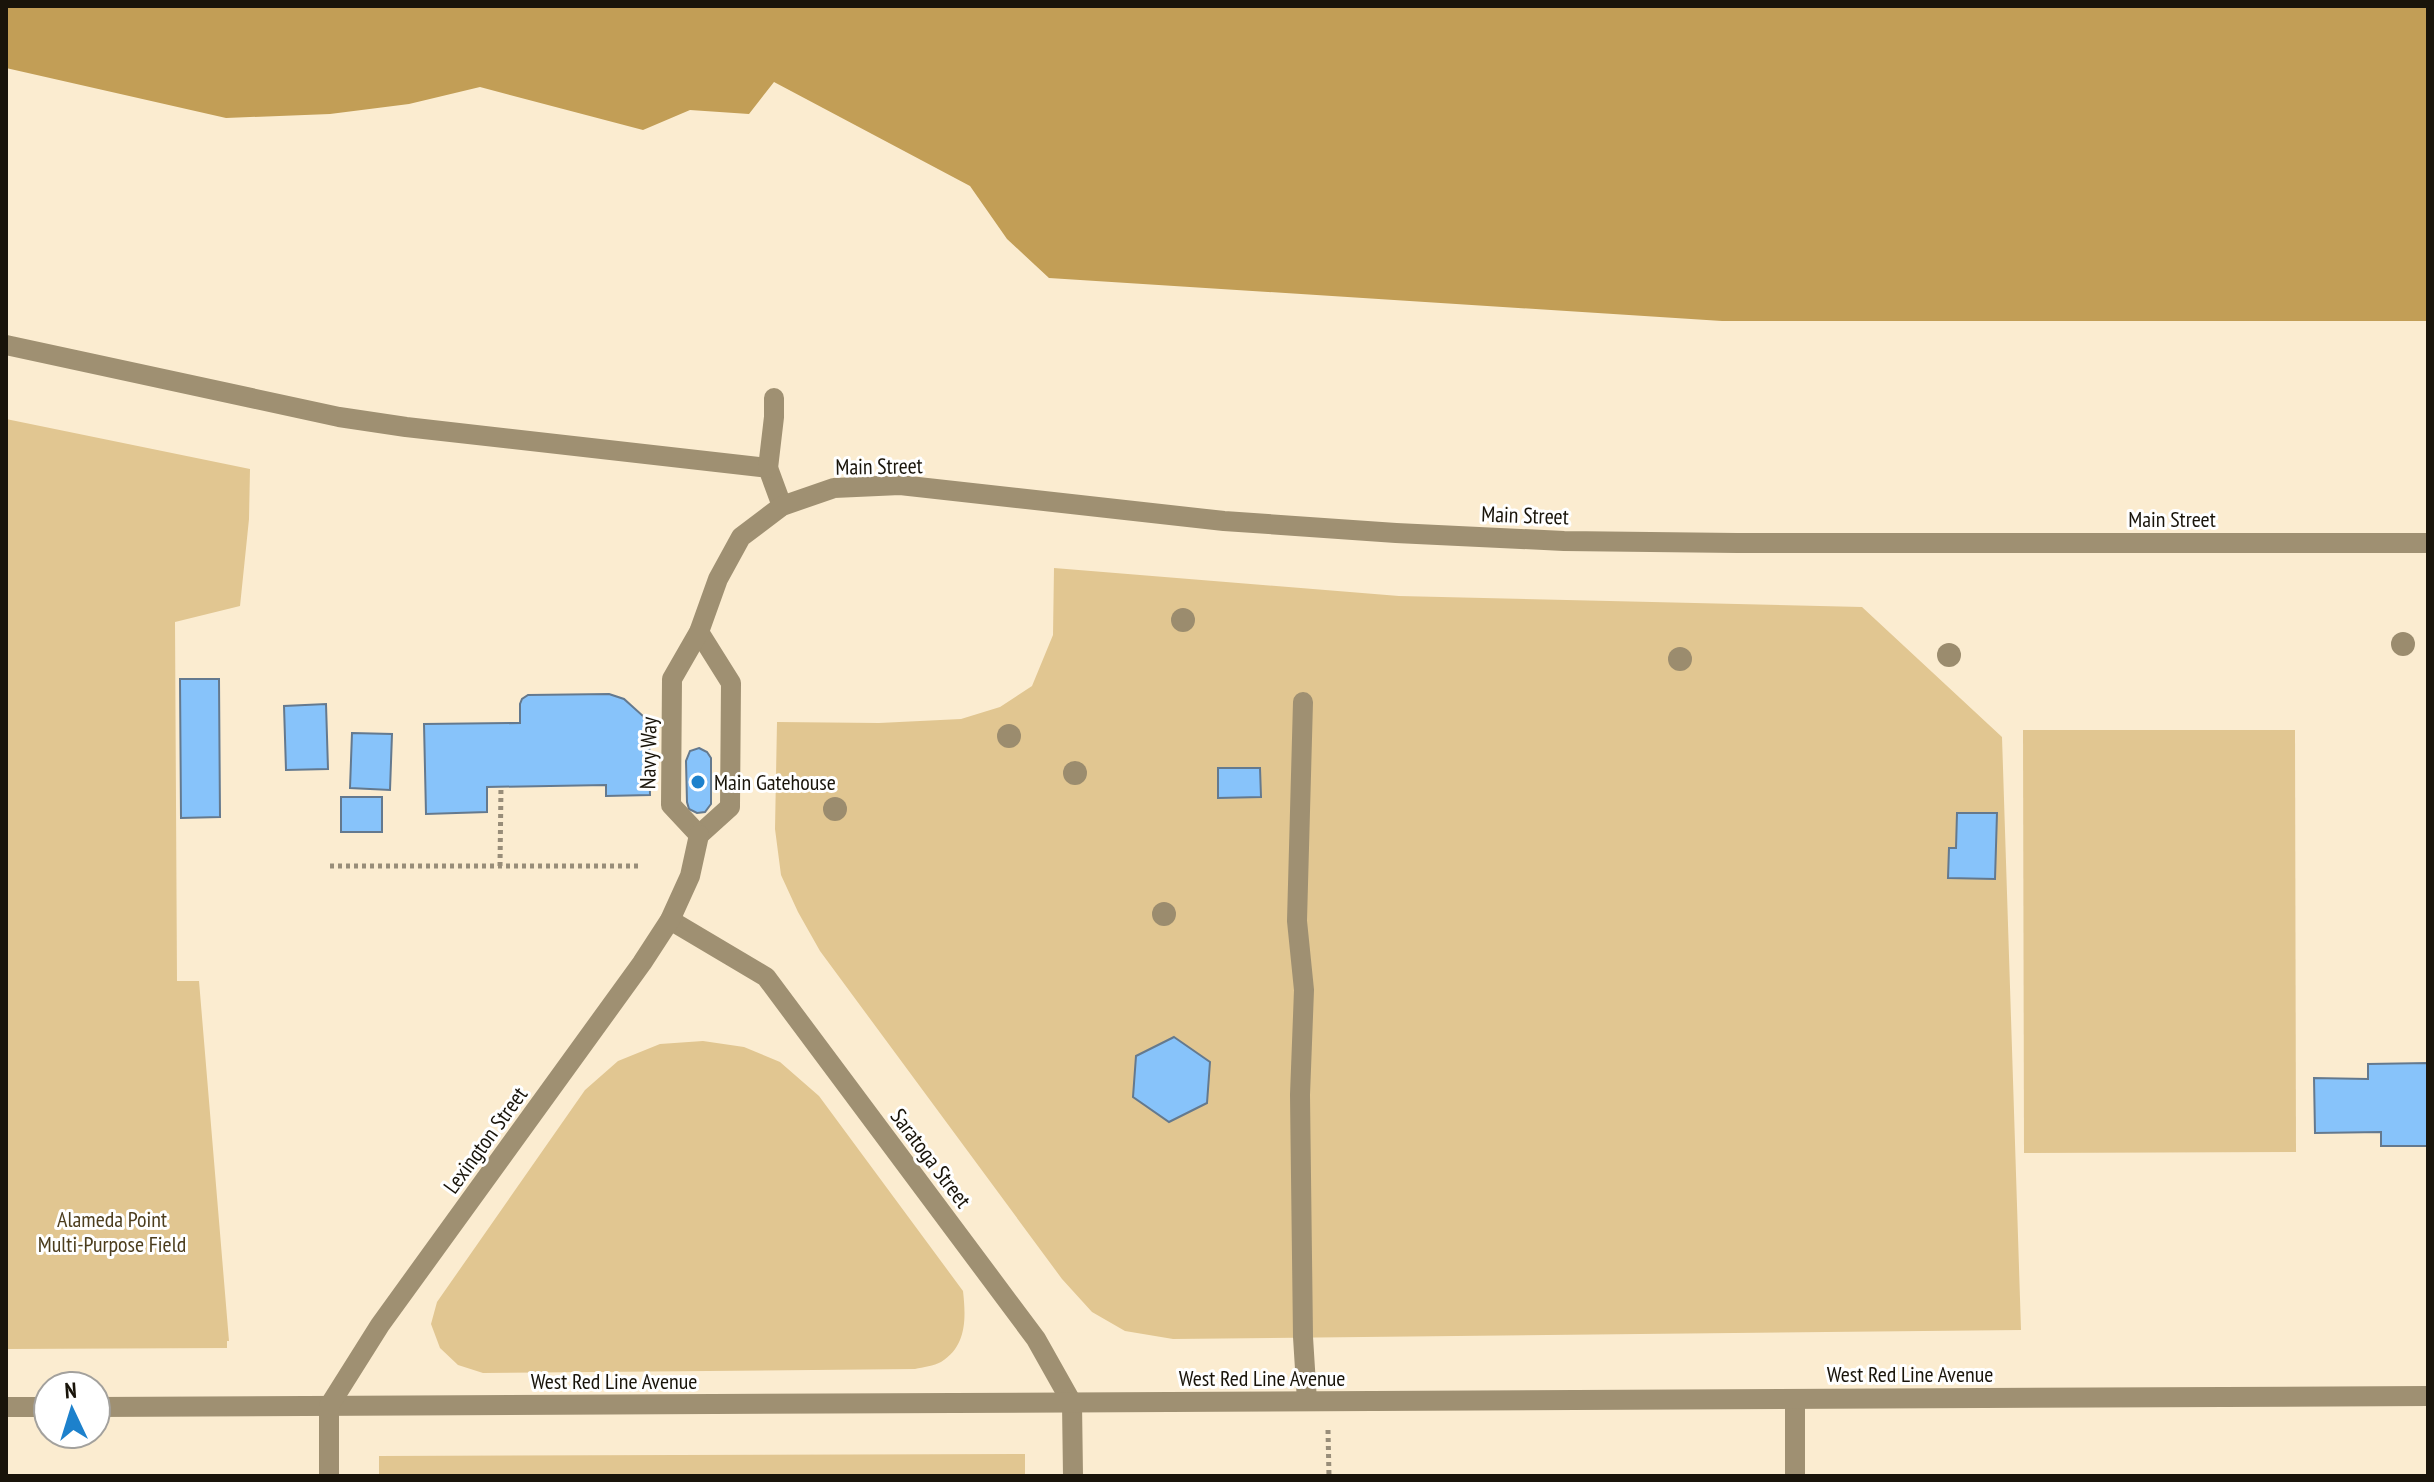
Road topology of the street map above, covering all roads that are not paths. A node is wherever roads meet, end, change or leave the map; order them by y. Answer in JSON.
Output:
{"nodes":[{"id":1,"x":6,"y":345,"type":"edge"},
{"id":2,"x":774,"y":398,"type":"dead end"},
{"id":3,"x":768,"y":468,"type":"junction"},
{"id":4,"x":782,"y":506,"type":"junction"},
{"id":5,"x":2428,"y":543,"type":"edge"},
{"id":6,"x":699,"y":632,"type":"junction"},
{"id":7,"x":1303,"y":702,"type":"dead end"},
{"id":8,"x":699,"y":835,"type":"junction"},
{"id":9,"x":670,"y":920,"type":"junction"},
{"id":10,"x":2428,"y":1396,"type":"edge"},
{"id":11,"x":1795,"y":1399,"type":"junction"},
{"id":12,"x":1307,"y":1401,"type":"junction"},
{"id":13,"x":1072,"y":1403,"type":"junction"},
{"id":14,"x":329,"y":1406,"type":"junction"},
{"id":15,"x":6,"y":1407,"type":"edge"},
{"id":16,"x":32,"y":1407,"type":"edge"},
{"id":17,"x":112,"y":1407,"type":"edge"},
{"id":18,"x":329,"y":1476,"type":"edge"},
{"id":19,"x":1073,"y":1476,"type":"edge"},
{"id":20,"x":1795,"y":1476,"type":"edge"}],
"edges":[{"from":1,"to":3,"type":"street"},
{"from":2,"to":3,"type":"street"},
{"from":3,"to":4,"type":"street"},
{"from":4,"to":5,"type":"street","name":"Main Street"},
{"from":4,"to":6,"type":"street","name":"Main Street"},
{"from":6,"to":8,"type":"street","name":"Navy Way"},
{"from":6,"to":8,"type":"street"},
{"from":7,"to":12,"type":"street"},
{"from":8,"to":9,"type":"street","name":"Lexington Street"},
{"from":9,"to":13,"type":"street","name":"Saratoga Street"},
{"from":9,"to":14,"type":"street","name":"Lexington Street"},
{"from":10,"to":11,"type":"street","name":"West Red Line Avenue"},
{"from":11,"to":12,"type":"street","name":"West Red Line Avenue"},
{"from":11,"to":20,"type":"street"},
{"from":12,"to":13,"type":"street","name":"West Red Line Avenue"},
{"from":13,"to":14,"type":"street","name":"West Red Line Avenue"},
{"from":13,"to":19,"type":"street","name":"Saratoga Street"},
{"from":14,"to":17,"type":"street","name":"West Red Line Avenue"},
{"from":14,"to":18,"type":"street"},
{"from":15,"to":16,"type":"street"}]}
